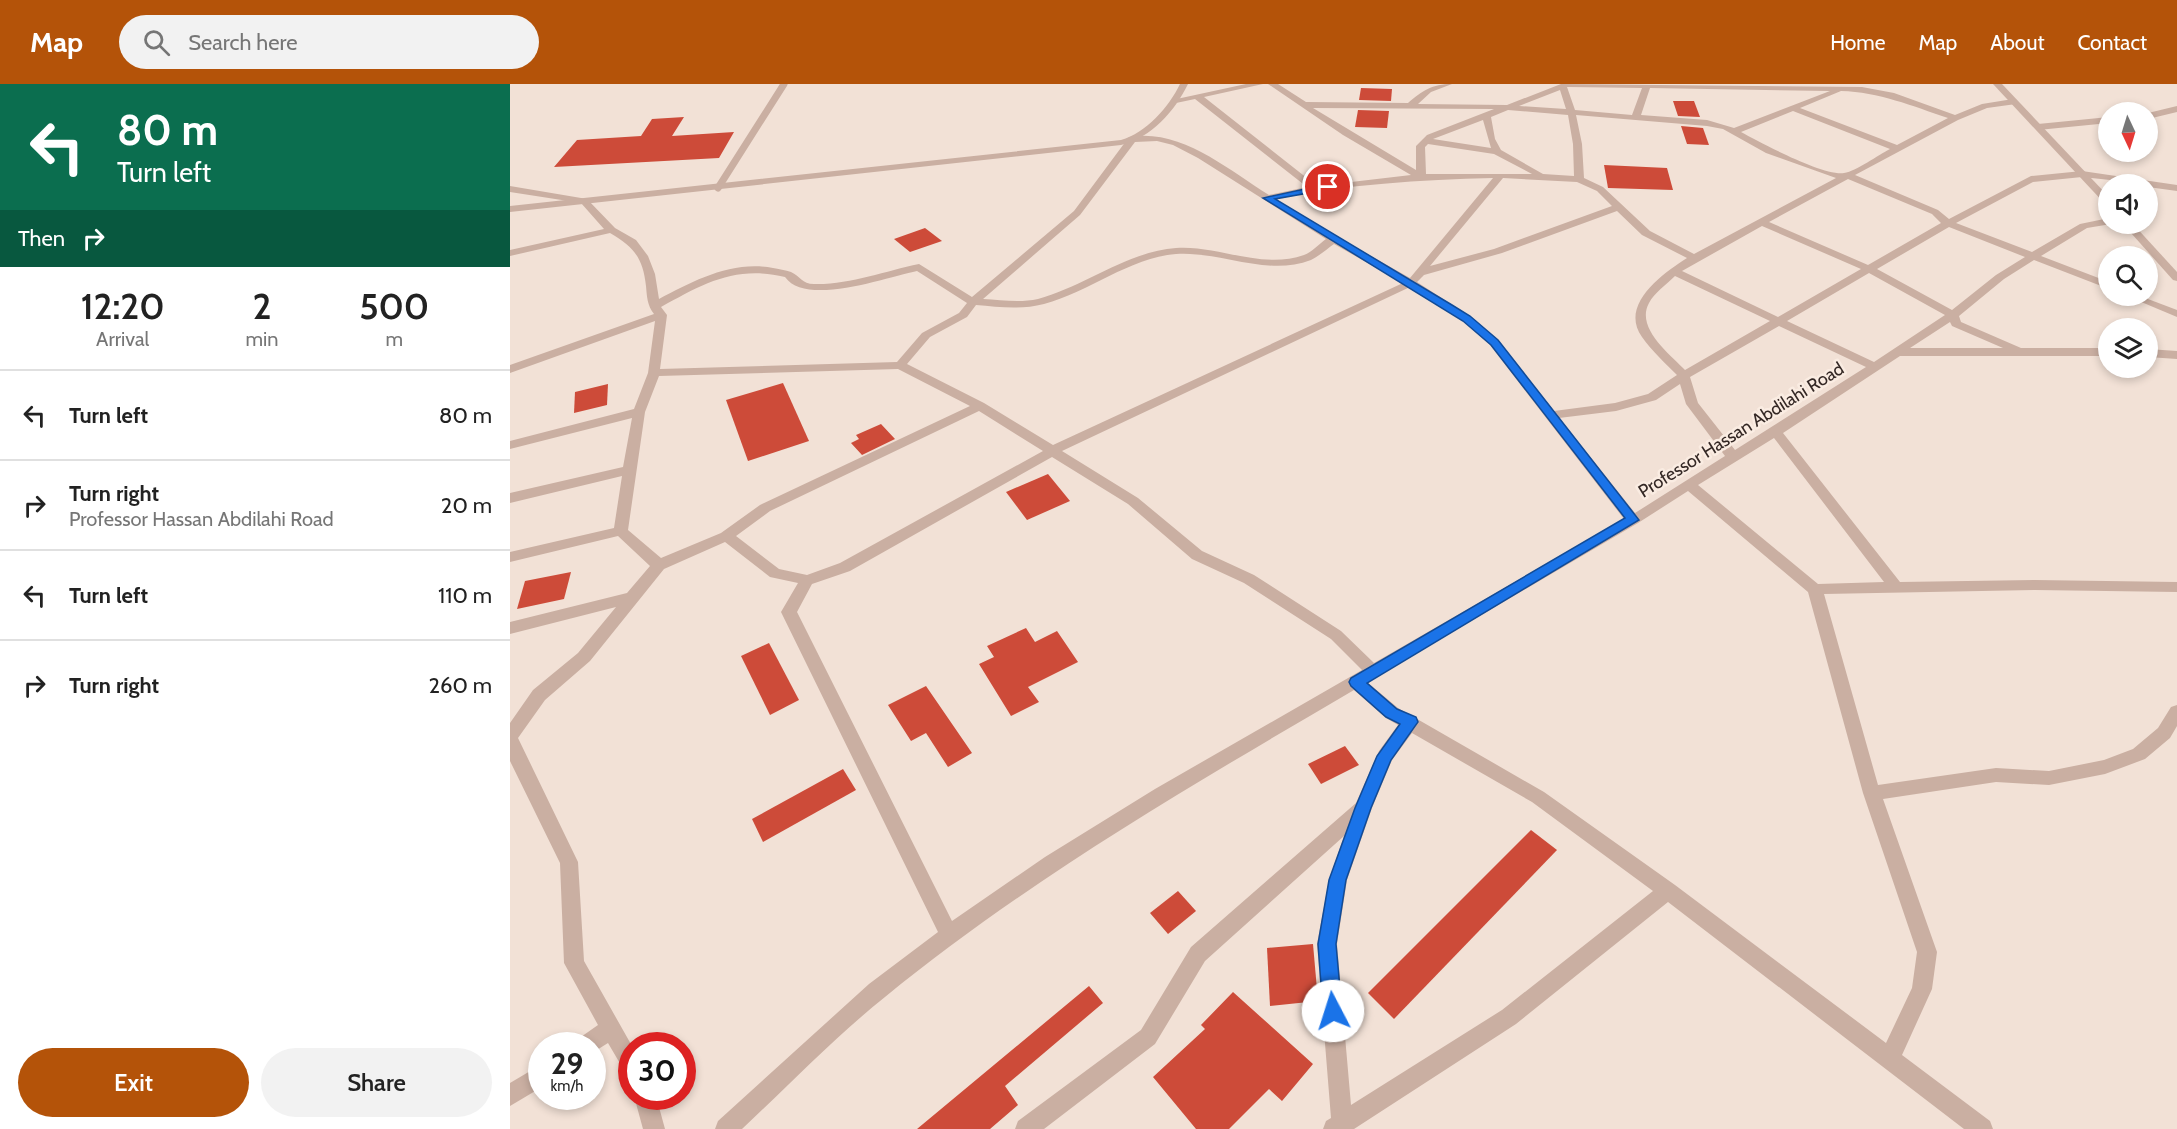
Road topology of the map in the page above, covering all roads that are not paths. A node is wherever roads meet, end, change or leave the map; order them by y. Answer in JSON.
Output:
{"nodes":[{"id":1,"x":784,"y":84,"type":"edge"},
{"id":2,"x":1184,"y":84,"type":"edge"},
{"id":3,"x":1259,"y":84,"type":"edge"},
{"id":4,"x":1272,"y":84,"type":"edge"},
{"id":5,"x":1448,"y":84,"type":"edge"},
{"id":6,"x":1647,"y":84,"type":"edge"},
{"id":7,"x":1996,"y":84,"type":"edge"},
{"id":8,"x":1566,"y":85,"type":"edge"},
{"id":9,"x":1708,"y":85,"type":"edge"},
{"id":10,"x":1843,"y":86,"type":"edge"},
{"id":11,"x":1197,"y":96,"type":"junction"},
{"id":12,"x":1176,"y":100,"type":"junction"},
{"id":13,"x":2013,"y":102,"type":"junction"},
{"id":14,"x":1304,"y":105,"type":"junction"},
{"id":15,"x":1410,"y":106,"type":"junction"},
{"id":16,"x":1504,"y":107,"type":"junction"},
{"id":17,"x":1795,"y":109,"type":"junction"},
{"id":18,"x":2177,"y":109,"type":"edge"},
{"id":19,"x":1573,"y":112,"type":"junction"},
{"id":20,"x":1486,"y":114,"type":"junction"},
{"id":21,"x":2158,"y":114,"type":"edge"},
{"id":22,"x":1636,"y":116,"type":"junction"},
{"id":23,"x":1955,"y":118,"type":"junction"},
{"id":24,"x":2098,"y":121,"type":"edge"},
{"id":25,"x":2038,"y":128,"type":"junction"},
{"id":26,"x":1734,"y":131,"type":"junction"},
{"id":27,"x":1132,"y":139,"type":"junction"},
{"id":28,"x":1425,"y":141,"type":"junction"},
{"id":29,"x":1898,"y":149,"type":"junction"},
{"id":30,"x":1497,"y":152,"type":"junction"},
{"id":31,"x":2082,"y":174,"type":"junction"},
{"id":32,"x":1500,"y":175,"type":"junction"},
{"id":33,"x":1542,"y":176,"type":"junction"},
{"id":34,"x":1849,"y":176,"type":"junction"},
{"id":35,"x":1421,"y":177,"type":"junction"},
{"id":36,"x":1579,"y":179,"type":"junction"},
{"id":37,"x":718,"y":188,"type":"junction"},
{"id":38,"x":2177,"y":188,"type":"edge"},
{"id":39,"x":510,"y":189,"type":"edge"},
{"id":40,"x":1315,"y":189,"type":"junction"},
{"id":41,"x":2098,"y":191,"type":"edge"},
{"id":42,"x":1267,"y":198,"type":"junction"},
{"id":43,"x":584,"y":201,"type":"junction"},
{"id":44,"x":1618,"y":207,"type":"junction"},
{"id":45,"x":510,"y":208,"type":"edge"},
{"id":46,"x":1762,"y":222,"type":"junction"},
{"id":47,"x":1948,"y":223,"type":"junction"},
{"id":48,"x":2098,"y":223,"type":"edge"},
{"id":49,"x":611,"y":230,"type":"junction"},
{"id":50,"x":2137,"y":234,"type":"edge"},
{"id":51,"x":1333,"y":239,"type":"junction"},
{"id":52,"x":510,"y":253,"type":"edge"},
{"id":53,"x":2035,"y":255,"type":"junction"},
{"id":54,"x":1694,"y":258,"type":"junction"},
{"id":55,"x":1869,"y":269,"type":"junction"},
{"id":56,"x":1674,"y":271,"type":"junction"},
{"id":57,"x":1421,"y":272,"type":"junction"},
{"id":58,"x":2177,"y":278,"type":"edge"},
{"id":59,"x":2098,"y":281,"type":"edge"},
{"id":60,"x":1411,"y":283,"type":"junction"},
{"id":61,"x":973,"y":302,"type":"junction"},
{"id":62,"x":2157,"y":306,"type":"edge"},
{"id":63,"x":658,"y":311,"type":"junction"},
{"id":64,"x":2177,"y":314,"type":"edge"},
{"id":65,"x":1953,"y":315,"type":"junction"},
{"id":66,"x":1780,"y":320,"type":"junction"},
{"id":67,"x":2177,"y":347,"type":"edge"},
{"id":68,"x":2016,"y":350,"type":"junction"},
{"id":69,"x":2158,"y":351,"type":"edge"},
{"id":70,"x":1899,"y":352,"type":"junction"},
{"id":71,"x":2098,"y":352,"type":"edge"},
{"id":72,"x":2158,"y":354,"type":"edge"},
{"id":73,"x":2177,"y":355,"type":"edge"},
{"id":74,"x":900,"y":365,"type":"junction"},
{"id":75,"x":1875,"y":367,"type":"junction"},
{"id":76,"x":510,"y":369,"type":"edge"},
{"id":77,"x":654,"y":373,"type":"junction"},
{"id":78,"x":1684,"y":376,"type":"junction"},
{"id":79,"x":980,"y":406,"type":"junction"},
{"id":80,"x":639,"y":412,"type":"junction"},
{"id":81,"x":1551,"y":415,"type":"junction"},
{"id":82,"x":1776,"y":432,"type":"junction"},
{"id":83,"x":510,"y":445,"type":"edge"},
{"id":84,"x":1054,"y":450,"type":"junction"},
{"id":85,"x":1733,"y":456,"type":"junction"},
{"id":86,"x":629,"y":470,"type":"junction"},
{"id":87,"x":1689,"y":484,"type":"junction"},
{"id":88,"x":510,"y":498,"type":"edge"},
{"id":89,"x":1633,"y":520,"type":"junction"},
{"id":90,"x":621,"y":531,"type":"junction"},
{"id":91,"x":726,"y":536,"type":"junction"},
{"id":92,"x":510,"y":557,"type":"edge"},
{"id":93,"x":659,"y":565,"type":"junction"},
{"id":94,"x":807,"y":580,"type":"junction"},
{"id":95,"x":2177,"y":587,"type":"edge"},
{"id":96,"x":1897,"y":589,"type":"junction"},
{"id":97,"x":1815,"y":590,"type":"junction"},
{"id":98,"x":631,"y":598,"type":"junction"},
{"id":99,"x":510,"y":627,"type":"edge"},
{"id":100,"x":1374,"y":672,"type":"junction"},
{"id":101,"x":1356,"y":682,"type":"junction"},
{"id":102,"x":2177,"y":712,"type":"edge"},
{"id":103,"x":1410,"y":722,"type":"junction"},
{"id":104,"x":510,"y":738,"type":"edge"},
{"id":105,"x":1872,"y":793,"type":"junction"},
{"id":106,"x":1363,"y":808,"type":"junction"},
{"id":107,"x":1668,"y":891,"type":"junction"},
{"id":108,"x":949,"y":935,"type":"junction"},
{"id":109,"x":611,"y":1028,"type":"junction"},
{"id":110,"x":605,"y":1032,"type":"edge"},
{"id":111,"x":618,"y":1040,"type":"edge"},
{"id":112,"x":1890,"y":1058,"type":"junction"},
{"id":113,"x":528,"y":1083,"type":"edge"},
{"id":114,"x":510,"y":1095,"type":"edge"},
{"id":115,"x":649,"y":1110,"type":"edge"},
{"id":116,"x":1338,"y":1126,"type":"edge"},
{"id":117,"x":654,"y":1129,"type":"edge"},
{"id":118,"x":726,"y":1129,"type":"edge"},
{"id":119,"x":1026,"y":1129,"type":"edge"},
{"id":120,"x":1982,"y":1129,"type":"edge"}],
"edges":[{"from":1,"to":37,"type":"lane"},
{"from":2,"to":12,"type":"street"},
{"from":3,"to":11,"type":"street"},
{"from":4,"to":14,"type":"street"},
{"from":5,"to":15,"type":"street"},
{"from":6,"to":8,"type":"street"},
{"from":6,"to":9,"type":"street"},
{"from":6,"to":22,"type":"street"},
{"from":7,"to":13,"type":"street"},
{"from":8,"to":16,"type":"street"},
{"from":8,"to":19,"type":"street"},
{"from":9,"to":10,"type":"street"},
{"from":10,"to":17,"type":"street"},
{"from":10,"to":23,"type":"street"},
{"from":11,"to":12,"type":"street"},
{"from":11,"to":40,"type":"street"},
{"from":12,"to":27,"type":"street"},
{"from":13,"to":23,"type":"street"},
{"from":13,"to":25,"type":"street"},
{"from":14,"to":15,"type":"street"},
{"from":14,"to":35,"type":"street"},
{"from":15,"to":16,"type":"street"},
{"from":16,"to":19,"type":"street"},
{"from":16,"to":20,"type":"street"},
{"from":17,"to":26,"type":"street"},
{"from":17,"to":29,"type":"street"},
{"from":18,"to":21,"type":"street"},
{"from":19,"to":22,"type":"street"},
{"from":19,"to":36,"type":"street"},
{"from":20,"to":28,"type":"street"},
{"from":20,"to":30,"type":"street"},
{"from":22,"to":26,"type":"street"},
{"from":23,"to":29,"type":"street"},
{"from":24,"to":25,"type":"street"},
{"from":25,"to":31,"type":"street"},
{"from":26,"to":34,"type":"street"},
{"from":27,"to":37,"type":"street"},
{"from":27,"to":42,"type":"street"},
{"from":27,"to":61,"type":"street"},
{"from":28,"to":30,"type":"street"},
{"from":28,"to":35,"type":"street"},
{"from":29,"to":34,"type":"street"},
{"from":30,"to":33,"type":"street"},
{"from":31,"to":38,"type":"street"},
{"from":31,"to":41,"type":"street"},
{"from":31,"to":47,"type":"street"},
{"from":32,"to":33,"type":"street"},
{"from":32,"to":35,"type":"street"},
{"from":32,"to":57,"type":"street"},
{"from":33,"to":36,"type":"street"},
{"from":34,"to":46,"type":"street"},
{"from":34,"to":47,"type":"street"},
{"from":35,"to":40,"type":"street"},
{"from":36,"to":44,"type":"street"},
{"from":37,"to":43,"type":"street"},
{"from":39,"to":43,"type":"street"},
{"from":40,"to":42,"type":"street"},
{"from":42,"to":51,"type":"street"},
{"from":43,"to":45,"type":"street"},
{"from":43,"to":49,"type":"street"},
{"from":44,"to":54,"type":"street"},
{"from":44,"to":57,"type":"street"},
{"from":46,"to":54,"type":"street"},
{"from":46,"to":55,"type":"street"},
{"from":47,"to":53,"type":"street"},
{"from":47,"to":55,"type":"street"},
{"from":48,"to":53,"type":"street","name":"Professor Hassan Abdilahi Road"},
{"from":49,"to":52,"type":"street"},
{"from":49,"to":63,"type":"street"},
{"from":50,"to":58,"type":"street"},
{"from":51,"to":60,"type":"street"},
{"from":51,"to":61,"type":"street"},
{"from":53,"to":59,"type":"street"},
{"from":53,"to":65,"type":"street","name":"Professor Hassan Abdilahi Road"},
{"from":54,"to":56,"type":"street"},
{"from":55,"to":65,"type":"street"},
{"from":55,"to":66,"type":"street"},
{"from":56,"to":66,"type":"street"},
{"from":56,"to":78,"type":"street"},
{"from":57,"to":60,"type":"street"},
{"from":60,"to":81,"type":"street"},
{"from":60,"to":84,"type":"street"},
{"from":61,"to":63,"type":"street"},
{"from":61,"to":74,"type":"street"},
{"from":62,"to":64,"type":"street"},
{"from":63,"to":76,"type":"street"},
{"from":63,"to":77,"type":"street"},
{"from":65,"to":68,"type":"street"},
{"from":65,"to":70,"type":"street","name":"Professor Hassan Abdilahi Road"},
{"from":66,"to":75,"type":"street"},
{"from":66,"to":78,"type":"street"},
{"from":67,"to":69,"type":"street"},
{"from":68,"to":70,"type":"street"},
{"from":68,"to":71,"type":"street"},
{"from":70,"to":75,"type":"street","name":"Professor Hassan Abdilahi Road"},
{"from":72,"to":73,"type":"street"},
{"from":74,"to":77,"type":"street"},
{"from":74,"to":79,"type":"street"},
{"from":75,"to":82,"type":"street","name":"Professor Hassan Abdilahi Road"},
{"from":77,"to":80,"type":"street"},
{"from":78,"to":81,"type":"street"},
{"from":78,"to":85,"type":"street"},
{"from":79,"to":84,"type":"street"},
{"from":79,"to":91,"type":"street"},
{"from":80,"to":83,"type":"street"},
{"from":80,"to":86,"type":"street"},
{"from":81,"to":89,"type":"street"},
{"from":82,"to":85,"type":"street","name":"Professor Hassan Abdilahi Road"},
{"from":82,"to":96,"type":"street"},
{"from":84,"to":94,"type":"street"},
{"from":84,"to":100,"type":"street"},
{"from":85,"to":87,"type":"street","name":"Professor Hassan Abdilahi Road"},
{"from":86,"to":88,"type":"street"},
{"from":86,"to":90,"type":"street"},
{"from":87,"to":89,"type":"street","name":"Professor Hassan Abdilahi Road"},
{"from":87,"to":97,"type":"street"},
{"from":89,"to":100,"type":"street","name":"Professor Hassan Abdilahi Road"},
{"from":90,"to":92,"type":"street"},
{"from":90,"to":93,"type":"street"},
{"from":91,"to":93,"type":"street"},
{"from":91,"to":94,"type":"street"},
{"from":93,"to":98,"type":"street"},
{"from":94,"to":108,"type":"street"},
{"from":95,"to":96,"type":"street"},
{"from":96,"to":97,"type":"street"},
{"from":97,"to":105,"type":"street"},
{"from":98,"to":99,"type":"street"},
{"from":98,"to":104,"type":"street"},
{"from":100,"to":101,"type":"street","name":"Professor Hassan Abdilahi Road"},
{"from":101,"to":103,"type":"street"},
{"from":101,"to":108,"type":"street","name":"Professor Hassan Abdilahi Road"},
{"from":102,"to":105,"type":"street"},
{"from":103,"to":106,"type":"street"},
{"from":103,"to":107,"type":"street"},
{"from":104,"to":109,"type":"street"},
{"from":105,"to":112,"type":"street"},
{"from":106,"to":116,"type":"street"},
{"from":106,"to":119,"type":"street"},
{"from":107,"to":112,"type":"street"},
{"from":107,"to":116,"type":"street"},
{"from":108,"to":118,"type":"street","name":"Professor Hassan Abdilahi Road"},
{"from":109,"to":110,"type":"street"},
{"from":109,"to":111,"type":"street"},
{"from":112,"to":120,"type":"street"},
{"from":113,"to":114,"type":"street"},
{"from":115,"to":117,"type":"street"}]}
